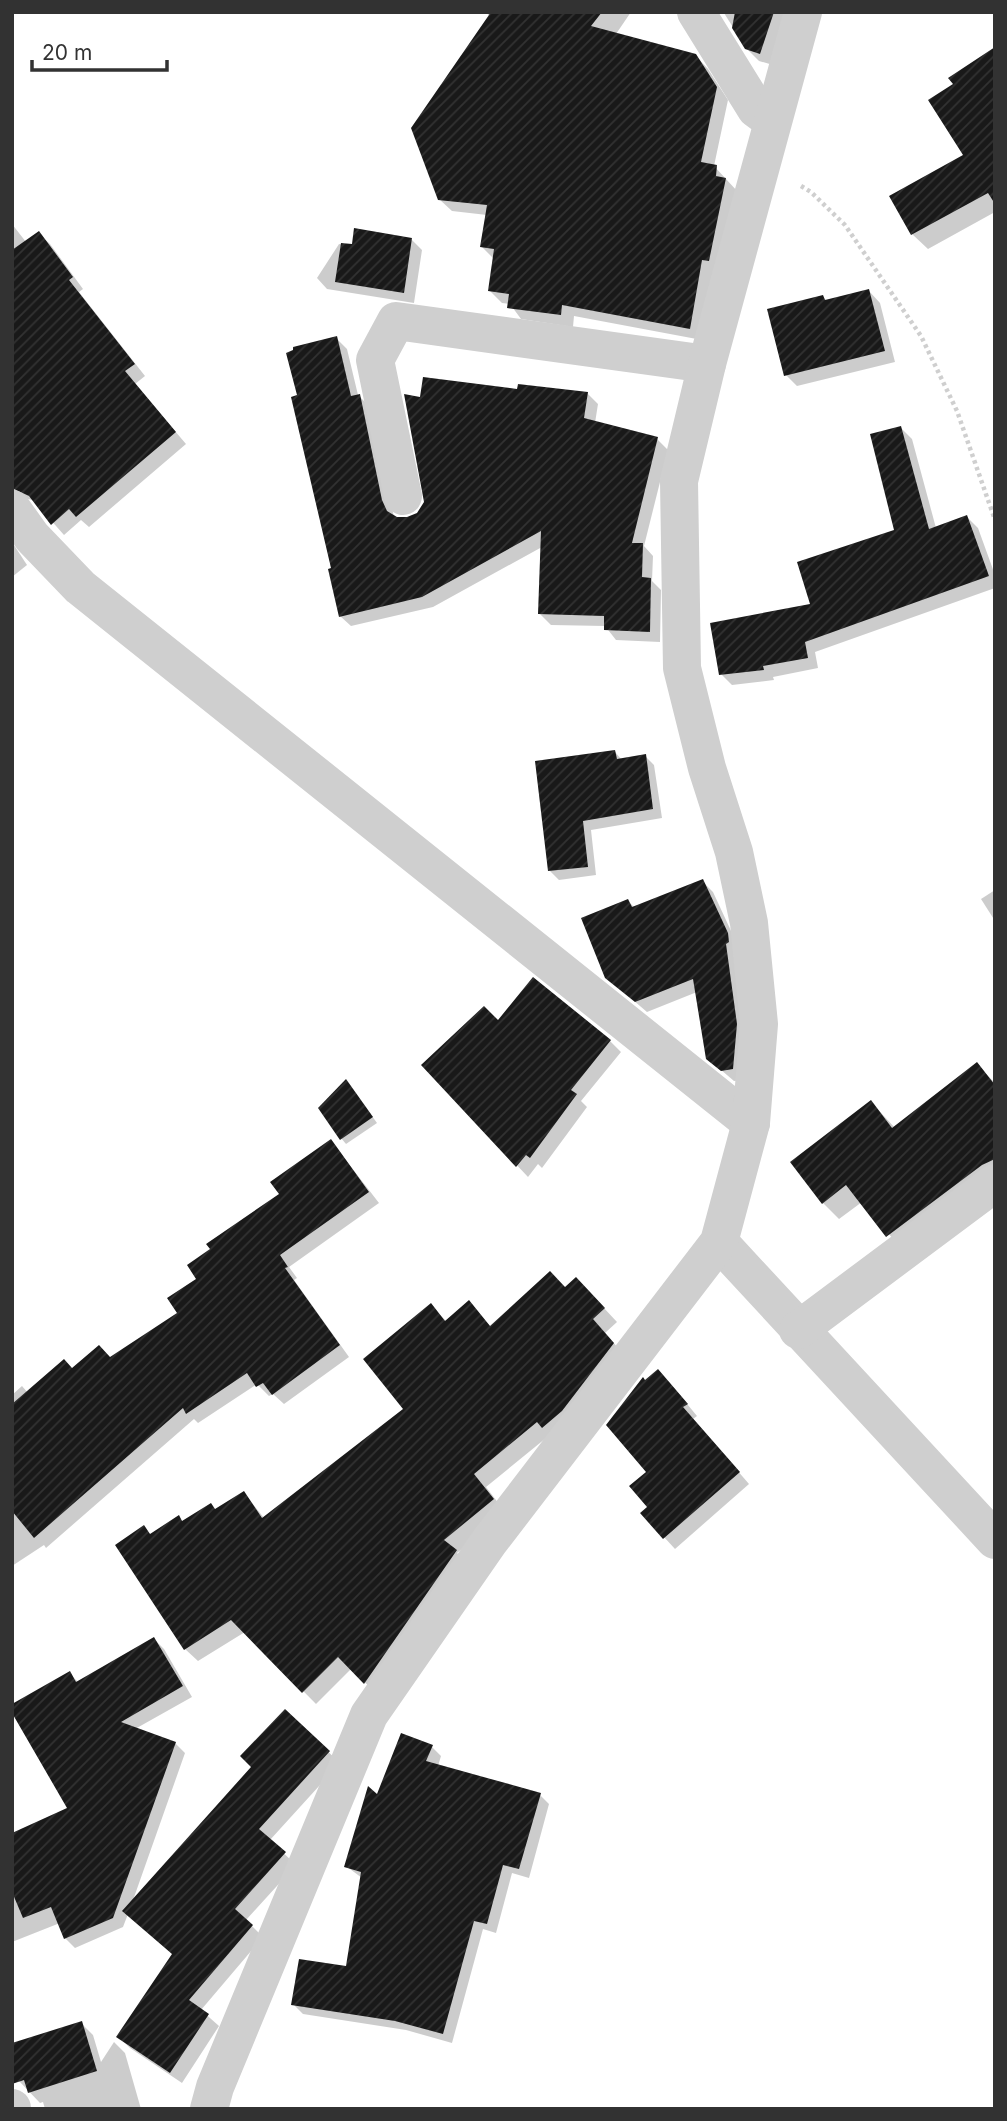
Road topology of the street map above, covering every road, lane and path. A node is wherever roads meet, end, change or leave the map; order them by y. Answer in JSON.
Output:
{"nodes":[{"id":1,"x":696,"y":12,"type":"edge"},
{"id":2,"x":803,"y":12,"type":"edge"},
{"id":3,"x":771,"y":120,"type":"junction"},
{"id":4,"x":759,"y":166,"type":"junction"},
{"id":5,"x":706,"y":364,"type":"junction"},
{"id":6,"x":403,"y":496,"type":"dead end"},
{"id":7,"x":12,"y":509,"type":"edge"},
{"id":8,"x":995,"y":520,"type":"edge"},
{"id":9,"x":751,"y":1123,"type":"junction"},
{"id":10,"x":995,"y":1183,"type":"edge"},
{"id":11,"x":719,"y":1242,"type":"junction"},
{"id":12,"x":798,"y":1329,"type":"junction"},
{"id":13,"x":995,"y":1539,"type":"edge"},
{"id":14,"x":209,"y":2109,"type":"edge"}],
"edges":[{"from":1,"to":3,"type":"street"},
{"from":2,"to":3,"type":"street"},
{"from":3,"to":4,"type":"street"},
{"from":4,"to":5,"type":"street"},
{"from":4,"to":8,"type":"path"},
{"from":5,"to":6,"type":"street"},
{"from":5,"to":9,"type":"street"},
{"from":7,"to":9,"type":"street"},
{"from":9,"to":11,"type":"street"},
{"from":10,"to":12,"type":"street"},
{"from":11,"to":12,"type":"street"},
{"from":11,"to":14,"type":"street"},
{"from":12,"to":13,"type":"street"}]}
